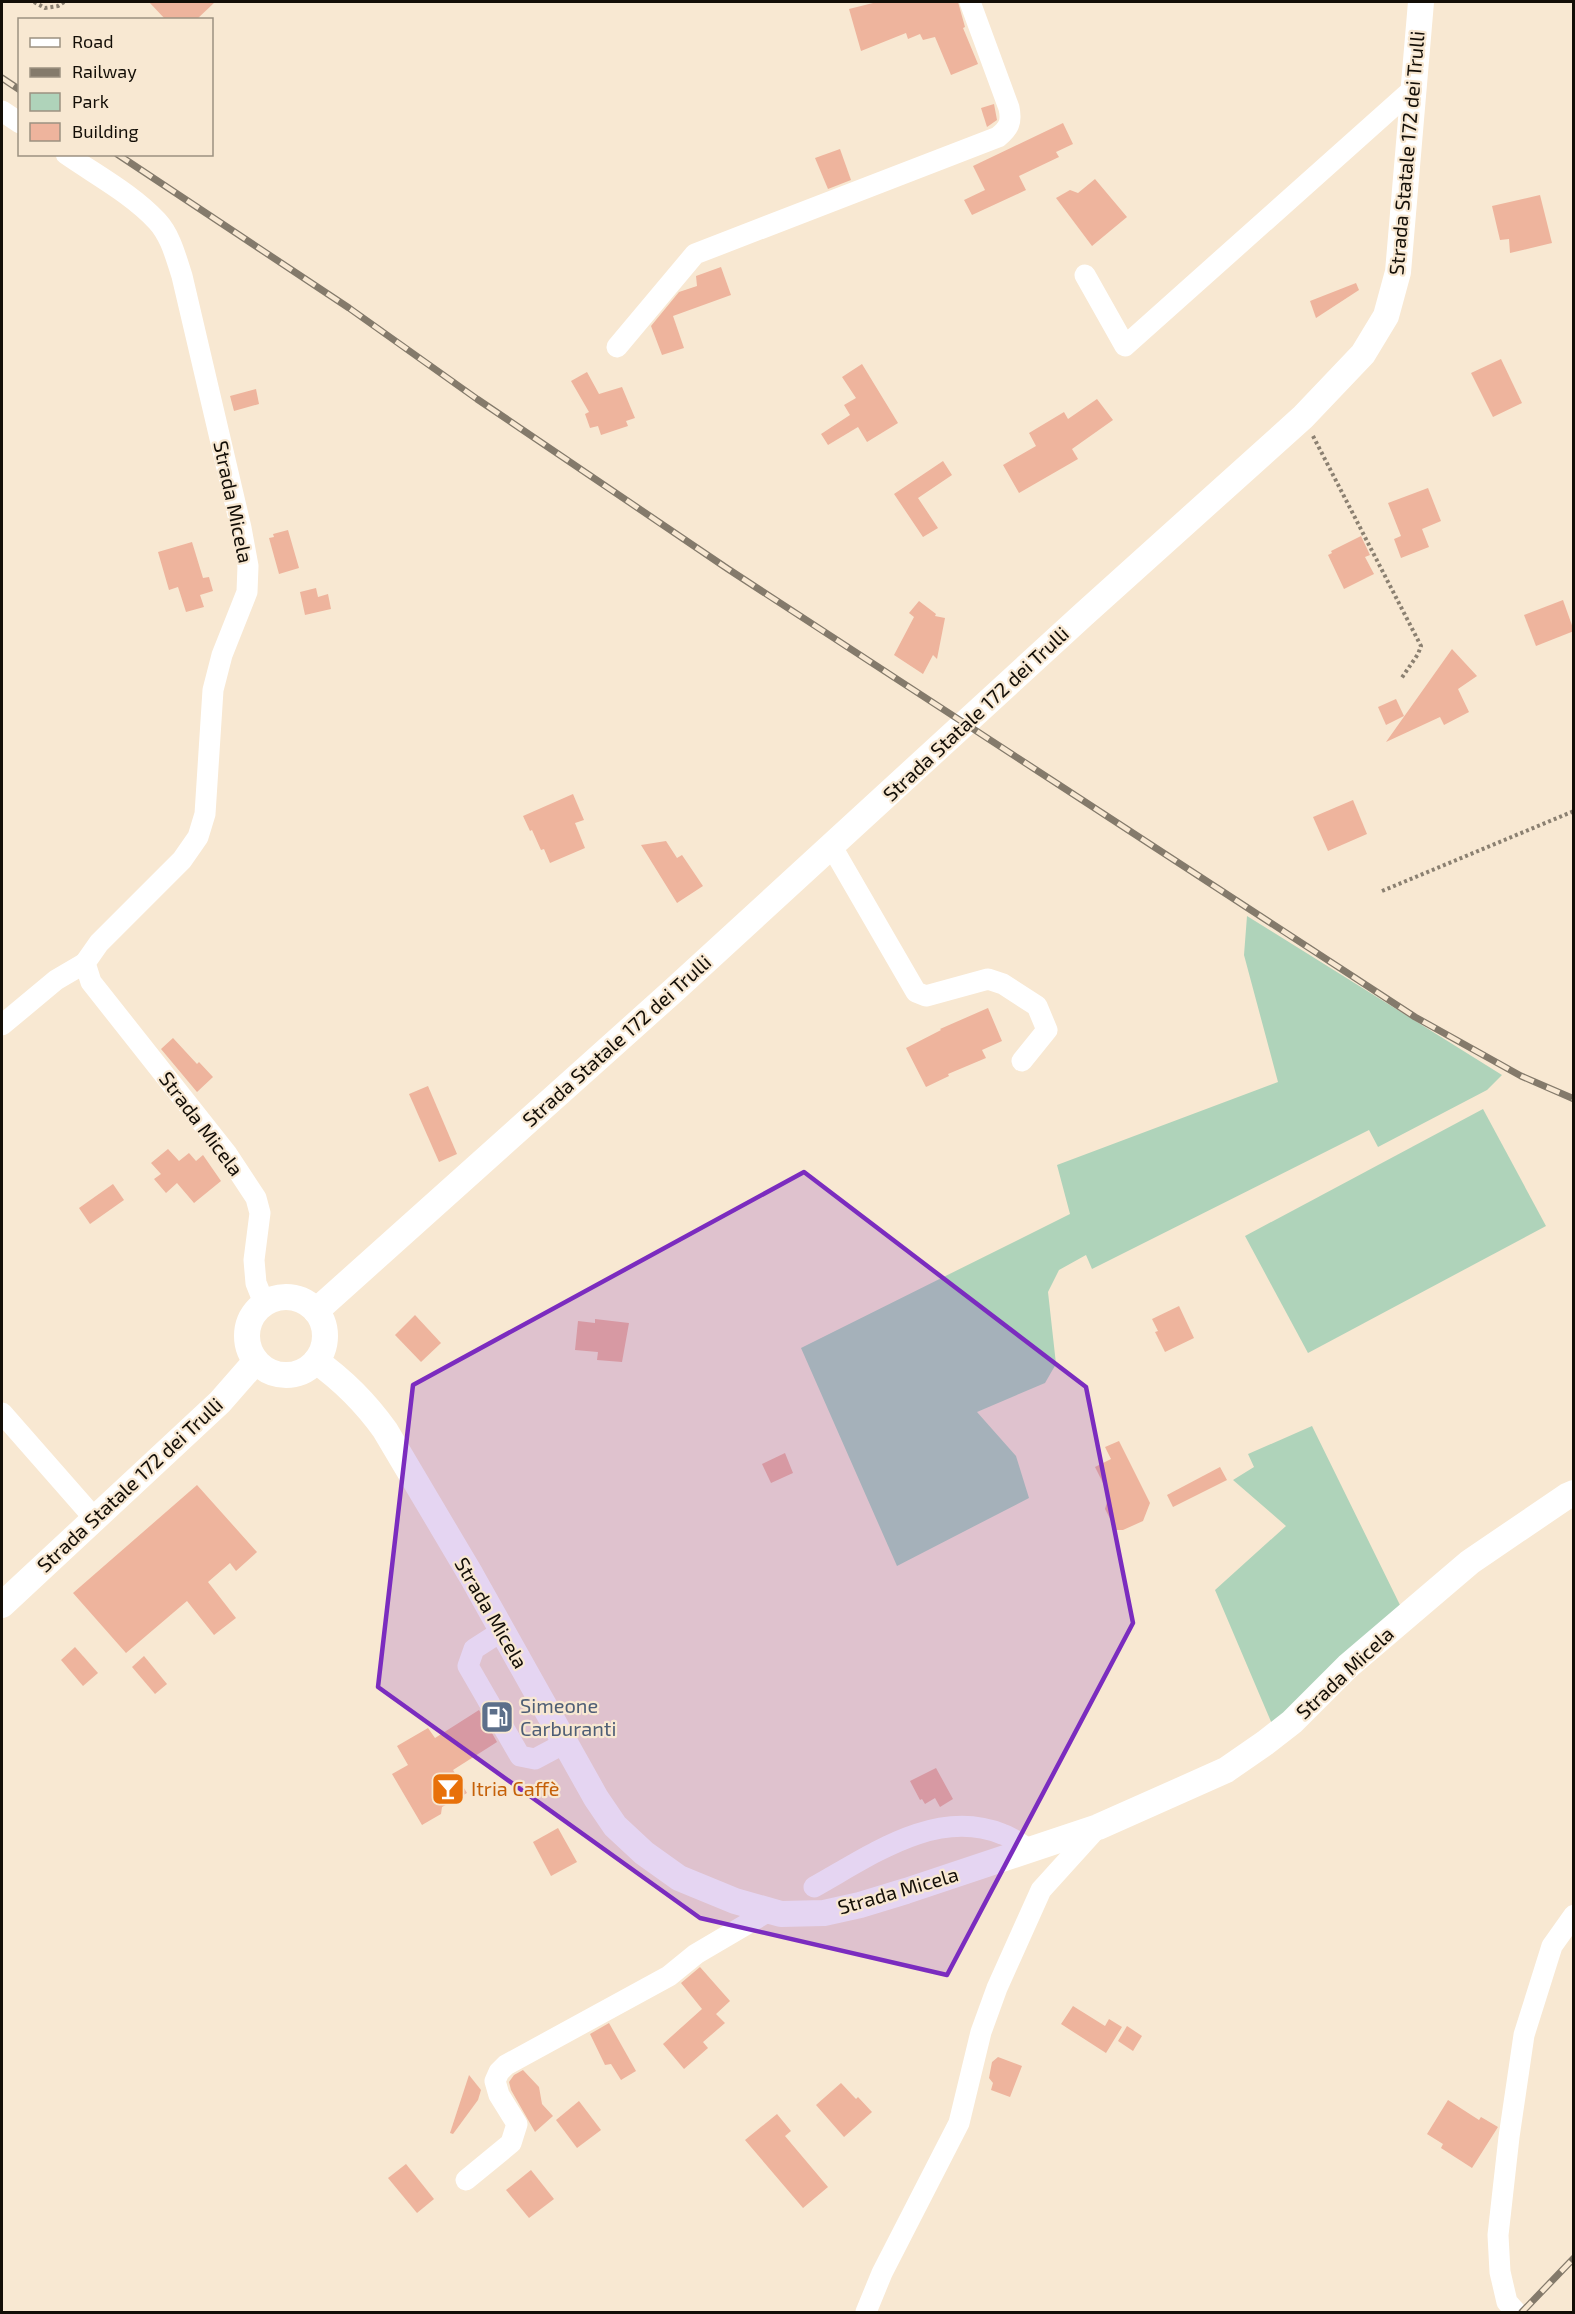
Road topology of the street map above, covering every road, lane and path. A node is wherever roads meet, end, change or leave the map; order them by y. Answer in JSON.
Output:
{"nodes":[{"id":1,"x":34,"y":2,"type":"edge"},
{"id":2,"x":64,"y":2,"type":"edge"},
{"id":3,"x":970,"y":2,"type":"edge"},
{"id":4,"x":1421,"y":2,"type":"edge"},
{"id":5,"x":1414,"y":88,"type":"junction"},
{"id":6,"x":2,"y":111,"type":"edge"},
{"id":7,"x":18,"y":122,"type":"edge"},
{"id":8,"x":69,"y":156,"type":"edge"},
{"id":9,"x":1085,"y":275,"type":"dead end"},
{"id":10,"x":617,"y":347,"type":"dead end"},
{"id":11,"x":1303,"y":417,"type":"junction"},
{"id":12,"x":1401,"y":679,"type":"dead end"},
{"id":13,"x":1574,"y":811,"type":"edge"},
{"id":14,"x":832,"y":847,"type":"junction"},
{"id":15,"x":1382,"y":891,"type":"dead end"},
{"id":16,"x":85,"y":963,"type":"junction"},
{"id":17,"x":2,"y":1025,"type":"edge"},
{"id":18,"x":1022,"y":1061,"type":"dead end"},
{"id":19,"x":264,"y":1303,"type":"junction"},
{"id":20,"x":316,"y":1311,"type":"junction"},
{"id":21,"x":316,"y":1361,"type":"junction"},
{"id":22,"x":255,"y":1362,"type":"junction"},
{"id":23,"x":2,"y":1413,"type":"edge"},
{"id":24,"x":1574,"y":1493,"type":"edge"},
{"id":25,"x":95,"y":1519,"type":"junction"},
{"id":26,"x":2,"y":1605,"type":"edge"},
{"id":27,"x":502,"y":1631,"type":"junction"},
{"id":28,"x":565,"y":1743,"type":"junction"},
{"id":29,"x":1098,"y":1827,"type":"junction"},
{"id":30,"x":1030,"y":1850,"type":"junction"},
{"id":31,"x":814,"y":1887,"type":"dead end"},
{"id":32,"x":769,"y":1911,"type":"junction"},
{"id":33,"x":1574,"y":1915,"type":"edge"},
{"id":34,"x":466,"y":2180,"type":"dead end"},
{"id":35,"x":866,"y":2313,"type":"edge"},
{"id":36,"x":1516,"y":2313,"type":"edge"}],
"edges":[{"from":1,"to":2,"type":"path"},
{"from":3,"to":10,"type":"street"},
{"from":4,"to":5,"type":"main road","name":"Strada Statale 172 dei Trulli"},
{"from":5,"to":9,"type":"street"},
{"from":5,"to":11,"type":"main road","name":"Strada Statale 172 dei Trulli"},
{"from":6,"to":7,"type":"street"},
{"from":8,"to":16,"type":"street","name":"Strada Micela"},
{"from":11,"to":12,"type":"path"},
{"from":11,"to":14,"type":"main road","name":"Strada Statale 172 dei Trulli"},
{"from":13,"to":15,"type":"path"},
{"from":14,"to":18,"type":"street"},
{"from":14,"to":20,"type":"main road","name":"Strada Statale 172 dei Trulli"},
{"from":16,"to":17,"type":"street","name":"Strada Micela"},
{"from":16,"to":19,"type":"street","name":"Strada Micela"},
{"from":19,"to":20,"type":"main road"},
{"from":19,"to":22,"type":"main road"},
{"from":20,"to":21,"type":"main road"},
{"from":21,"to":22,"type":"main road"},
{"from":21,"to":27,"type":"main road","name":"Strada Micela"},
{"from":22,"to":25,"type":"main road","name":"Strada Statale 172 dei Trulli"},
{"from":23,"to":25,"type":"street"},
{"from":24,"to":29,"type":"main road","name":"Strada Micela"},
{"from":25,"to":26,"type":"main road","name":"Strada Statale 172 dei Trulli"},
{"from":27,"to":28,"type":"main road","name":"Strada Micela"},
{"from":27,"to":28,"type":"street"},
{"from":28,"to":32,"type":"main road","name":"Strada Micela"},
{"from":29,"to":30,"type":"main road","name":"Strada Micela"},
{"from":29,"to":35,"type":"street"},
{"from":30,"to":31,"type":"street"},
{"from":30,"to":32,"type":"main road","name":"Strada Micela"},
{"from":32,"to":34,"type":"street"},
{"from":33,"to":36,"type":"street"}]}
